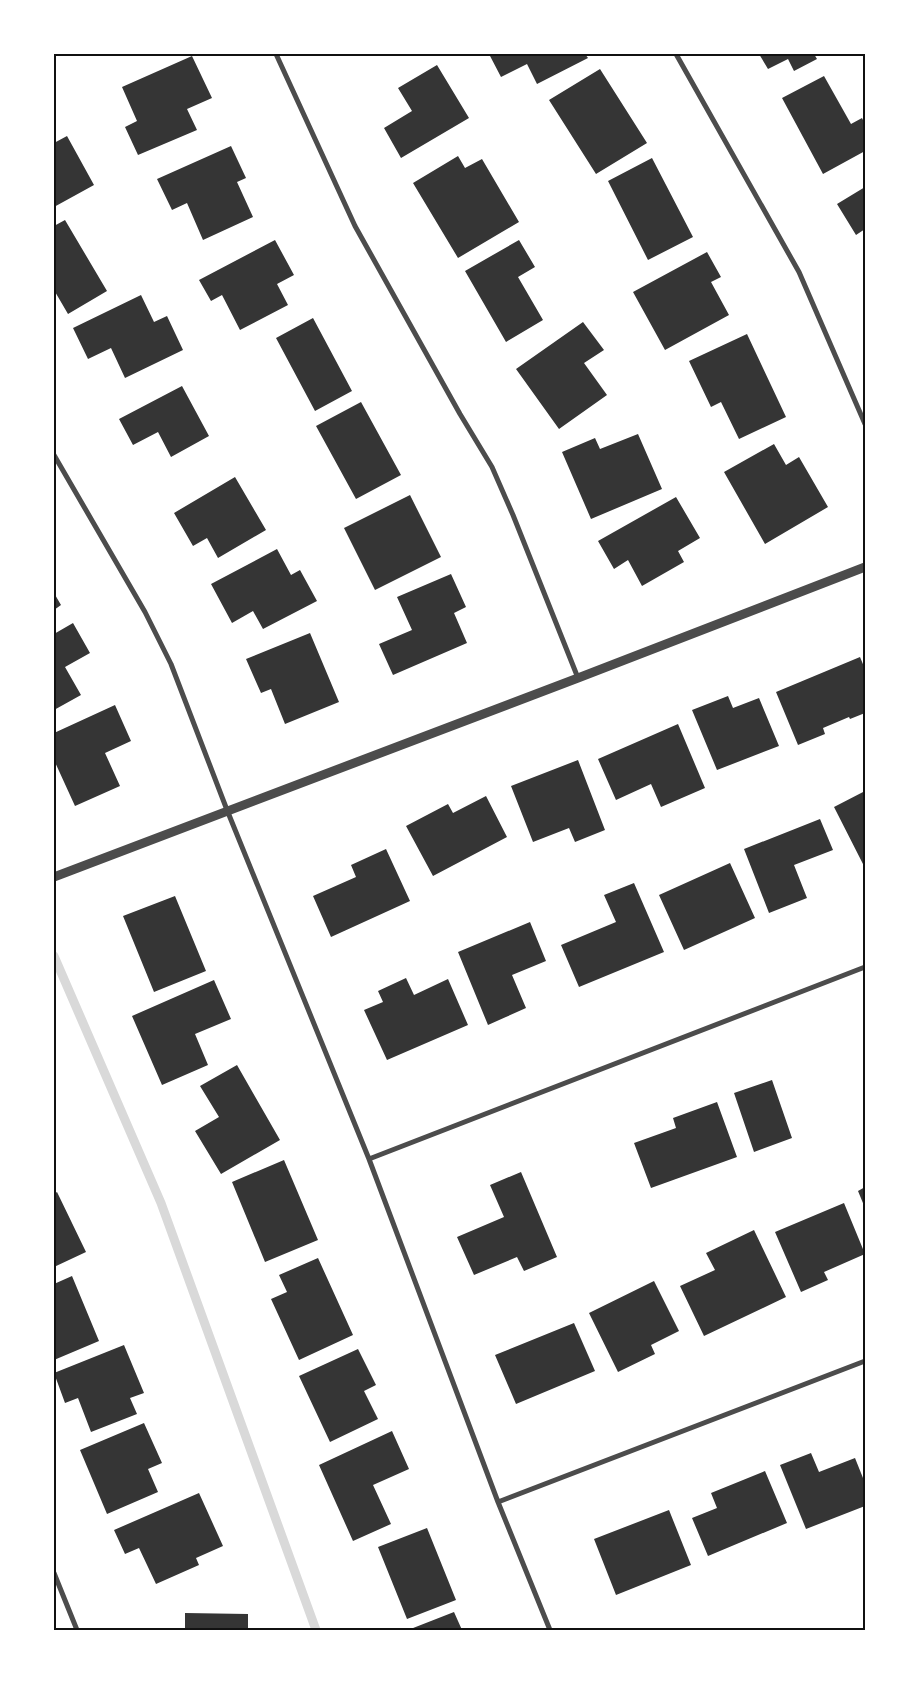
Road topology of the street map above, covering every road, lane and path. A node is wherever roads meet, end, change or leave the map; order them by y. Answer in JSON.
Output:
{"nodes":[{"id":1,"x":276,"y":54,"type":"edge"},
{"id":2,"x":676,"y":54,"type":"edge"},
{"id":3,"x":865,"y":424,"type":"edge"},
{"id":4,"x":54,"y":456,"type":"edge"},
{"id":5,"x":865,"y":567,"type":"edge"},
{"id":6,"x":578,"y":678,"type":"junction"},
{"id":7,"x":227,"y":810,"type":"junction"},
{"id":8,"x":54,"y":876,"type":"edge"},
{"id":9,"x":865,"y":967,"type":"edge"},
{"id":10,"x":370,"y":1159,"type":"junction"},
{"id":11,"x":865,"y":1361,"type":"edge"},
{"id":12,"x":498,"y":1502,"type":"junction"},
{"id":13,"x":54,"y":1573,"type":"edge"},
{"id":14,"x":77,"y":1630,"type":"edge"},
{"id":15,"x":550,"y":1630,"type":"edge"}],
"edges":[{"from":1,"to":6,"type":"street"},
{"from":2,"to":3,"type":"street"},
{"from":4,"to":7,"type":"street"},
{"from":5,"to":6,"type":"street"},
{"from":6,"to":7,"type":"street"},
{"from":7,"to":8,"type":"street"},
{"from":7,"to":10,"type":"street"},
{"from":9,"to":10,"type":"street"},
{"from":10,"to":12,"type":"street"},
{"from":11,"to":12,"type":"street"},
{"from":12,"to":15,"type":"street"},
{"from":13,"to":14,"type":"street"}]}
